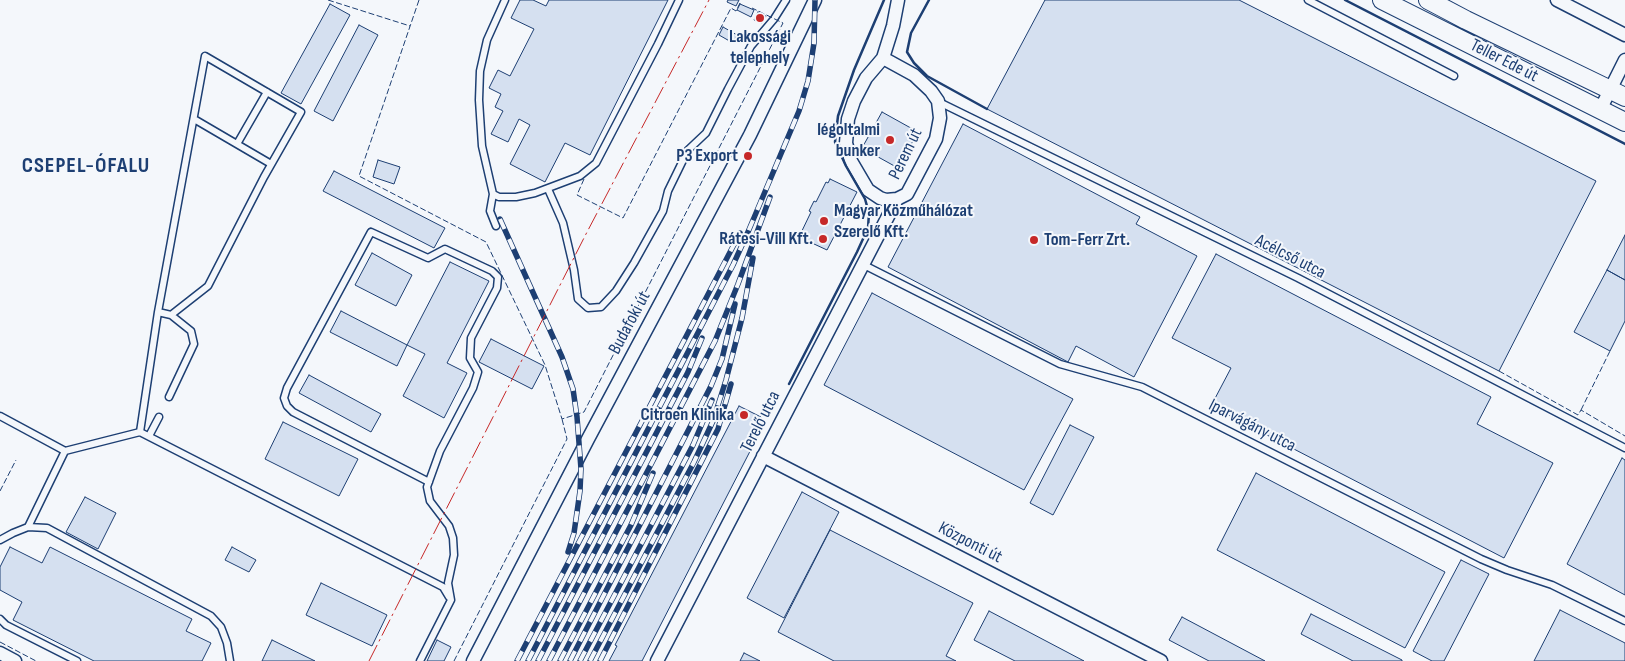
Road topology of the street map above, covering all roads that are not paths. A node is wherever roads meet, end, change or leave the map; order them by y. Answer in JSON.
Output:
{"nodes":[{"id":1,"x":505,"y":0,"type":"edge"},
{"id":2,"x":679,"y":0,"type":"edge"},
{"id":3,"x":786,"y":0,"type":"edge"},
{"id":4,"x":815,"y":0,"type":"edge"},
{"id":5,"x":898,"y":0,"type":"edge"},
{"id":6,"x":1308,"y":0,"type":"edge"},
{"id":7,"x":1382,"y":0,"type":"edge"},
{"id":8,"x":1428,"y":0,"type":"edge"},
{"id":9,"x":1558,"y":0,"type":"edge"},
{"id":10,"x":1625,"y":35,"type":"edge"},
{"id":11,"x":883,"y":58,"type":"junction"},
{"id":12,"x":1625,"y":60,"type":"edge"},
{"id":13,"x":1454,"y":76,"type":"dead end"},
{"id":14,"x":267,"y":92,"type":"junction"},
{"id":15,"x":1618,"y":93,"type":"edge"},
{"id":16,"x":938,"y":101,"type":"junction"},
{"id":17,"x":1600,"y":110,"type":"junction"},
{"id":18,"x":194,"y":119,"type":"junction"},
{"id":19,"x":1625,"y":122,"type":"edge"},
{"id":20,"x":237,"y":144,"type":"junction"},
{"id":21,"x":271,"y":164,"type":"junction"},
{"id":22,"x":548,"y":189,"type":"junction"},
{"id":23,"x":493,"y":194,"type":"junction"},
{"id":24,"x":896,"y":199,"type":"junction"},
{"id":25,"x":496,"y":226,"type":"dead end"},
{"id":26,"x":862,"y":264,"type":"junction"},
{"id":27,"x":158,"y":312,"type":"junction"},
{"id":28,"x":171,"y":315,"type":"junction"},
{"id":29,"x":169,"y":397,"type":"dead end"},
{"id":30,"x":0,"y":416,"type":"edge"},
{"id":31,"x":159,"y":417,"type":"dead end"},
{"id":32,"x":140,"y":432,"type":"junction"},
{"id":33,"x":149,"y":436,"type":"junction"},
{"id":34,"x":1625,"y":448,"type":"edge"},
{"id":35,"x":66,"y":451,"type":"junction"},
{"id":36,"x":763,"y":456,"type":"junction"},
{"id":37,"x":429,"y":482,"type":"junction"},
{"id":38,"x":28,"y":527,"type":"junction"},
{"id":39,"x":0,"y":540,"type":"edge"},
{"id":40,"x":451,"y":600,"type":"junction"},
{"id":41,"x":0,"y":619,"type":"edge"},
{"id":42,"x":1625,"y":622,"type":"edge"},
{"id":43,"x":0,"y":653,"type":"edge"},
{"id":44,"x":15,"y":661,"type":"edge"},
{"id":45,"x":77,"y":661,"type":"edge"},
{"id":46,"x":230,"y":661,"type":"edge"},
{"id":47,"x":420,"y":661,"type":"edge"},
{"id":48,"x":473,"y":661,"type":"edge"},
{"id":49,"x":657,"y":661,"type":"edge"},
{"id":50,"x":1161,"y":661,"type":"edge"}],
"edges":[{"from":1,"to":23,"type":"lane"},
{"from":2,"to":22,"type":"lane"},
{"from":3,"to":22,"type":"lane"},
{"from":4,"to":48,"type":"street","name":"Budafoki út"},
{"from":5,"to":11,"type":"street","name":"Perem út"},
{"from":6,"to":13,"type":"lane"},
{"from":7,"to":17,"type":"main road","name":"Teller Ede út"},
{"from":8,"to":15,"type":"main road","name":"Teller Ede út"},
{"from":9,"to":10,"type":"street"},
{"from":11,"to":16,"type":"street"},
{"from":11,"to":24,"type":"street","name":"Perem út"},
{"from":12,"to":15,"type":"street"},
{"from":14,"to":18,"type":"lane"},
{"from":14,"to":20,"type":"lane"},
{"from":14,"to":21,"type":"lane"},
{"from":15,"to":17,"type":"street"},
{"from":16,"to":24,"type":"street","name":"Perem út"},
{"from":16,"to":34,"type":"lane","name":"Acélcső utca"},
{"from":17,"to":19,"type":"main road","name":"Teller Ede út"},
{"from":18,"to":20,"type":"lane"},
{"from":18,"to":27,"type":"lane"},
{"from":20,"to":21,"type":"lane"},
{"from":21,"to":28,"type":"lane"},
{"from":22,"to":23,"type":"lane"},
{"from":23,"to":25,"type":"lane"},
{"from":24,"to":26,"type":"street","name":"Terelő utca"},
{"from":26,"to":36,"type":"street","name":"Terelő utca"},
{"from":26,"to":42,"type":"lane","name":"Iparvágány utca"},
{"from":27,"to":28,"type":"lane"},
{"from":27,"to":32,"type":"lane"},
{"from":28,"to":29,"type":"lane"},
{"from":30,"to":35,"type":"lane"},
{"from":31,"to":33,"type":"lane"},
{"from":32,"to":33,"type":"lane"},
{"from":32,"to":35,"type":"lane"},
{"from":33,"to":40,"type":"lane"},
{"from":35,"to":38,"type":"lane"},
{"from":36,"to":49,"type":"street","name":"Terelő utca"},
{"from":36,"to":50,"type":"street","name":"Központi út"},
{"from":37,"to":37,"type":"lane"},
{"from":37,"to":40,"type":"lane"},
{"from":38,"to":39,"type":"lane"},
{"from":38,"to":46,"type":"lane"},
{"from":40,"to":47,"type":"lane"},
{"from":41,"to":45,"type":"lane"},
{"from":43,"to":44,"type":"street"}]}
